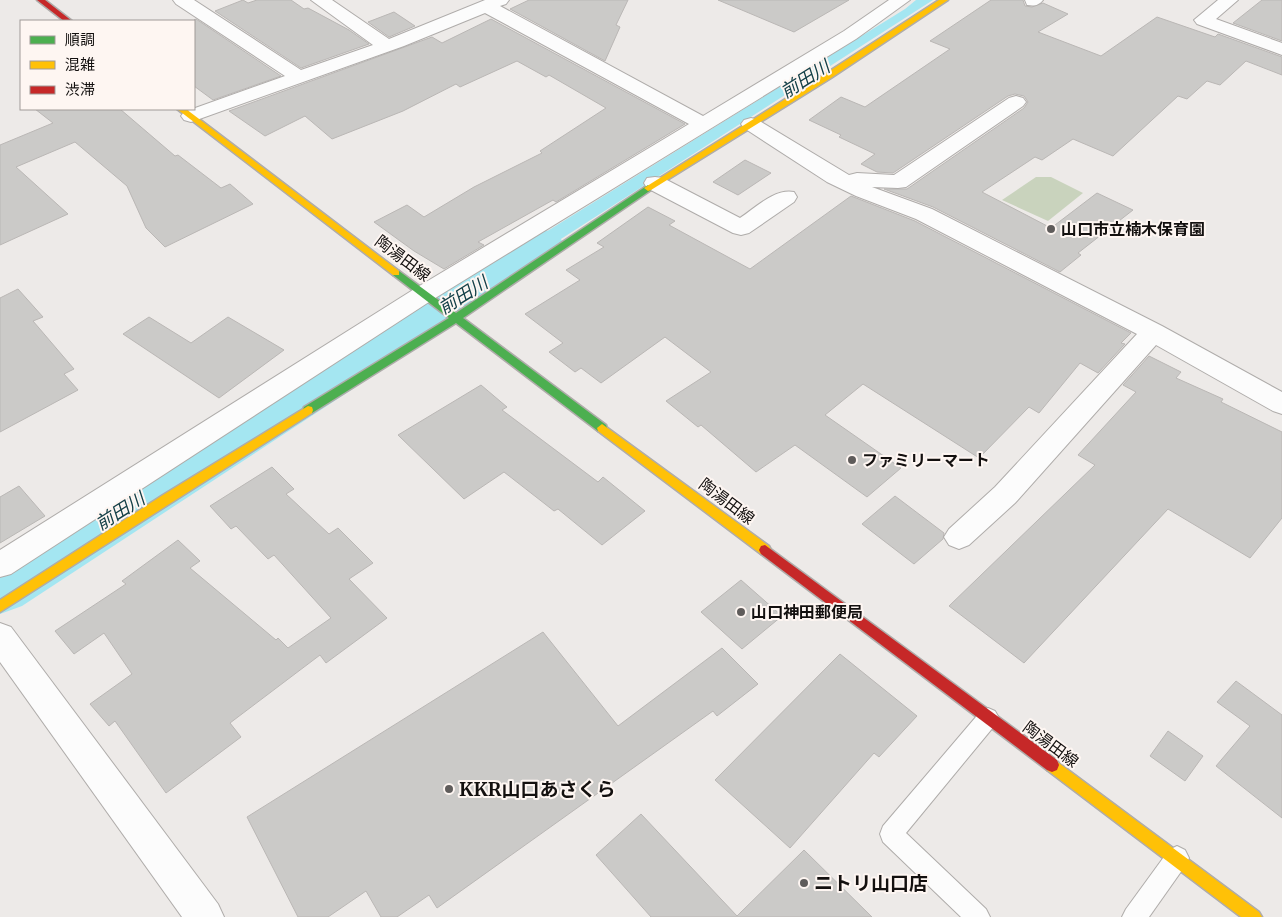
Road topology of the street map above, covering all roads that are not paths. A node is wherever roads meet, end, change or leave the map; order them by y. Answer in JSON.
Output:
{"nodes":[{"id":1,"x":41,"y":0,"type":"edge"},
{"id":2,"x":182,"y":0,"type":"edge"},
{"id":3,"x":320,"y":0,"type":"edge"},
{"id":4,"x":901,"y":0,"type":"edge"},
{"id":5,"x":944,"y":0,"type":"edge"},
{"id":6,"x":1229,"y":0,"type":"edge"},
{"id":7,"x":493,"y":3,"type":"edge"},
{"id":8,"x":67,"y":20,"type":"edge"},
{"id":9,"x":387,"y":46,"type":"junction"},
{"id":10,"x":1282,"y":49,"type":"edge"},
{"id":11,"x":299,"y":77,"type":"junction"},
{"id":12,"x":1016,"y":102,"type":"dead end"},
{"id":13,"x":186,"y":113,"type":"edge"},
{"id":14,"x":751,"y":124,"type":"junction"},
{"id":15,"x":705,"y":125,"type":"junction"},
{"id":16,"x":835,"y":177,"type":"junction"},
{"id":17,"x":655,"y":183,"type":"junction"},
{"id":18,"x":786,"y":197,"type":"dead end"},
{"id":19,"x":424,"y":294,"type":"junction"},
{"id":20,"x":456,"y":318,"type":"junction"},
{"id":21,"x":1153,"y":332,"type":"junction"},
{"id":22,"x":1282,"y":404,"type":"edge"},
{"id":23,"x":959,"y":537,"type":"dead end"},
{"id":24,"x":0,"y":564,"type":"edge"},
{"id":25,"x":0,"y":607,"type":"edge"},
{"id":26,"x":0,"y":637,"type":"edge"},
{"id":27,"x":988,"y":718,"type":"junction"},
{"id":28,"x":1177,"y":858,"type":"junction"},
{"id":29,"x":205,"y":917,"type":"edge"},
{"id":30,"x":978,"y":917,"type":"edge"},
{"id":31,"x":1134,"y":917,"type":"edge"},
{"id":32,"x":1254,"y":917,"type":"edge"}],
"edges":[{"from":1,"to":8,"type":"main road"},
{"from":2,"to":11,"type":"street"},
{"from":3,"to":9,"type":"street"},
{"from":4,"to":15,"type":"street"},
{"from":5,"to":14,"type":"main road"},
{"from":6,"to":10,"type":"street"},
{"from":7,"to":9,"type":"street"},
{"from":7,"to":15,"type":"street"},
{"from":9,"to":11,"type":"street"},
{"from":11,"to":13,"type":"street"},
{"from":12,"to":16,"type":"street"},
{"from":13,"to":19,"type":"main road","name":"陶湯田線"},
{"from":14,"to":16,"type":"street"},
{"from":14,"to":17,"type":"main road"},
{"from":15,"to":19,"type":"street"},
{"from":16,"to":21,"type":"street"},
{"from":17,"to":18,"type":"street"},
{"from":17,"to":20,"type":"main road"},
{"from":19,"to":20,"type":"main road","name":"陶湯田線"},
{"from":19,"to":24,"type":"street"},
{"from":20,"to":25,"type":"main road"},
{"from":20,"to":27,"type":"main road","name":"陶湯田線"},
{"from":21,"to":22,"type":"street"},
{"from":21,"to":23,"type":"street"},
{"from":26,"to":29,"type":"street"},
{"from":27,"to":28,"type":"main road","name":"陶湯田線"},
{"from":27,"to":30,"type":"lane"},
{"from":28,"to":31,"type":"lane"},
{"from":28,"to":32,"type":"main road","name":"陶湯田線"}]}
